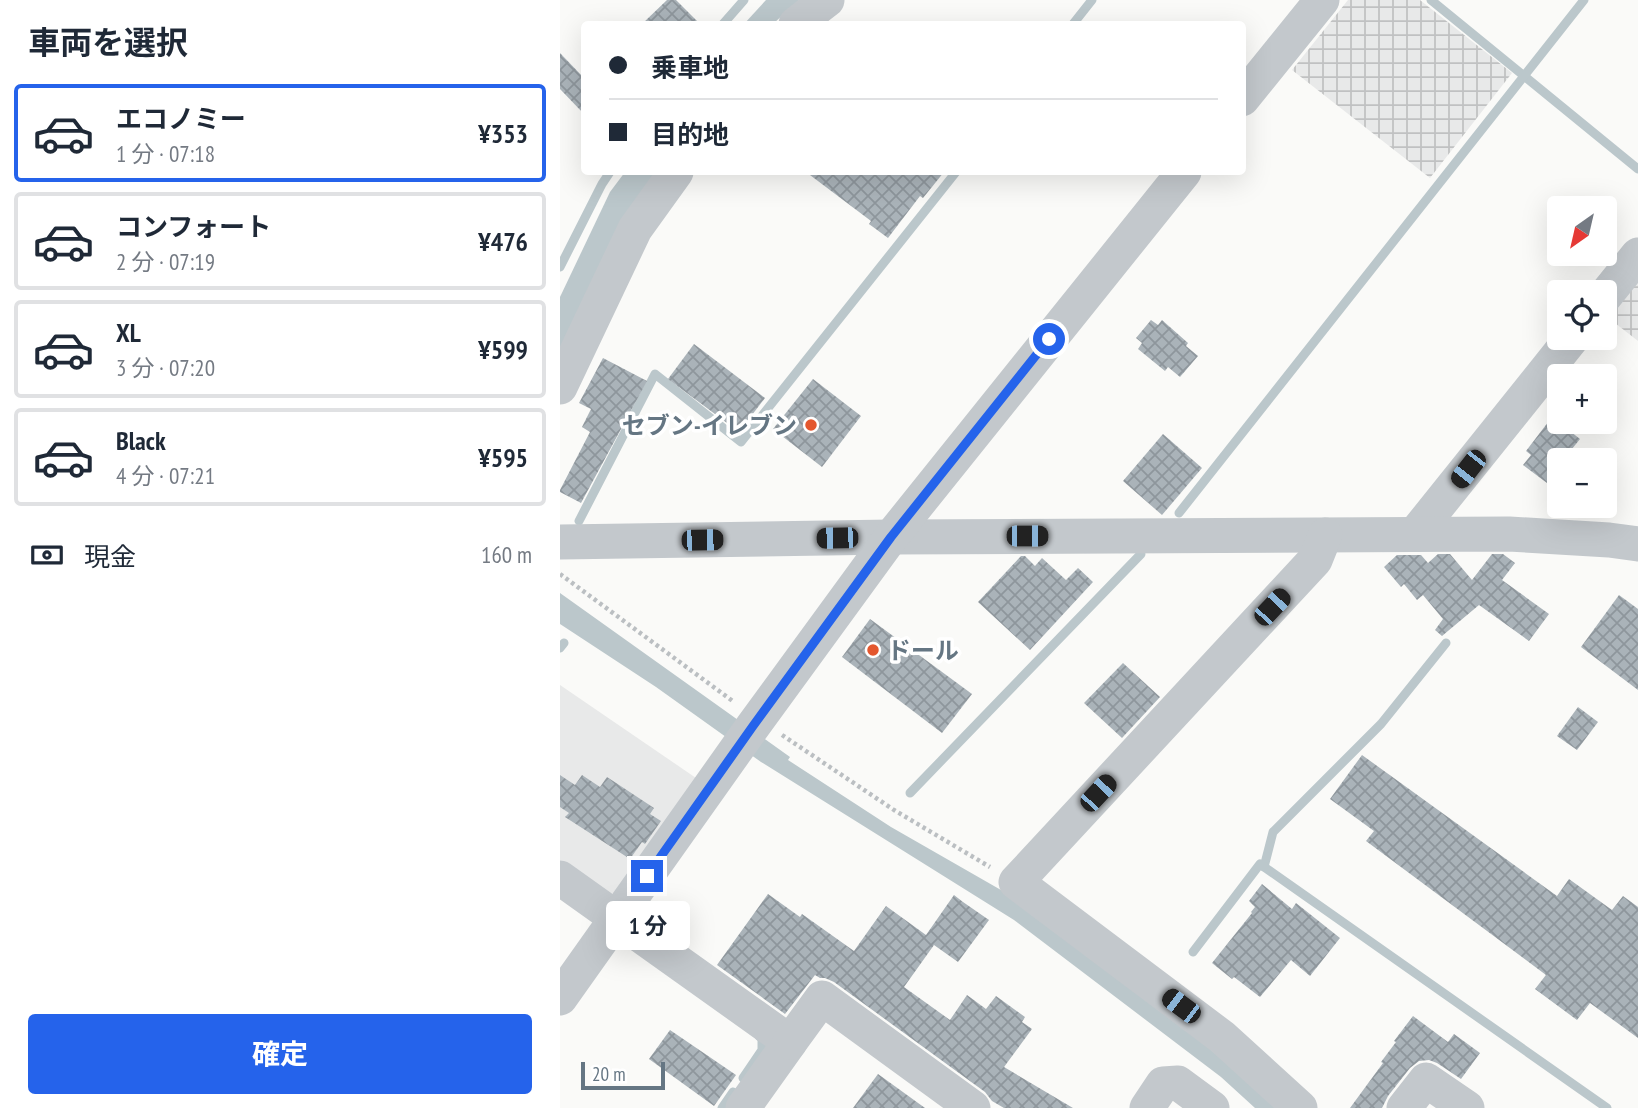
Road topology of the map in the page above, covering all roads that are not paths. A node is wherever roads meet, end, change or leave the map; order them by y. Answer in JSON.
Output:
{"nodes":[{"id":1,"x":827,"y":0,"type":"edge"},
{"id":2,"x":1322,"y":0,"type":"edge"},
{"id":3,"x":800,"y":21,"type":"edge"},
{"id":4,"x":1246,"y":94,"type":"edge"},
{"id":5,"x":674,"y":175,"type":"edge"},
{"id":6,"x":1182,"y":175,"type":"edge"},
{"id":7,"x":1638,"y":255,"type":"edge"},
{"id":8,"x":1617,"y":281,"type":"edge"},
{"id":9,"x":1562,"y":350,"type":"edge"},
{"id":10,"x":560,"y":387,"type":"edge"},
{"id":11,"x":1415,"y":534,"type":"junction"},
{"id":12,"x":1325,"y":535,"type":"junction"},
{"id":13,"x":891,"y":537,"type":"junction"},
{"id":14,"x":560,"y":542,"type":"edge"},
{"id":15,"x":1638,"y":544,"type":"edge"},
{"id":16,"x":560,"y":878,"type":"edge"},
{"id":17,"x":617,"y":918,"type":"junction"},
{"id":18,"x":560,"y":998,"type":"edge"},
{"id":19,"x":790,"y":1042,"type":"junction"},
{"id":20,"x":743,"y":1108,"type":"edge"},
{"id":21,"x":973,"y":1108,"type":"edge"},
{"id":22,"x":1147,"y":1108,"type":"edge"},
{"id":23,"x":1212,"y":1108,"type":"edge"},
{"id":24,"x":1300,"y":1108,"type":"edge"},
{"id":25,"x":1404,"y":1108,"type":"edge"},
{"id":26,"x":1467,"y":1108,"type":"edge"}],
"edges":[{"from":1,"to":3,"type":"street"},
{"from":2,"to":4,"type":"street"},
{"from":5,"to":10,"type":"street"},
{"from":6,"to":13,"type":"street"},
{"from":7,"to":8,"type":"street"},
{"from":9,"to":11,"type":"street"},
{"from":11,"to":12,"type":"street"},
{"from":11,"to":15,"type":"street"},
{"from":12,"to":13,"type":"street"},
{"from":12,"to":24,"type":"street"},
{"from":13,"to":14,"type":"street"},
{"from":13,"to":17,"type":"street"},
{"from":16,"to":17,"type":"street"},
{"from":17,"to":18,"type":"street"},
{"from":17,"to":19,"type":"street"},
{"from":19,"to":20,"type":"street"},
{"from":19,"to":21,"type":"street"},
{"from":22,"to":23,"type":"street"},
{"from":25,"to":26,"type":"street"}]}
